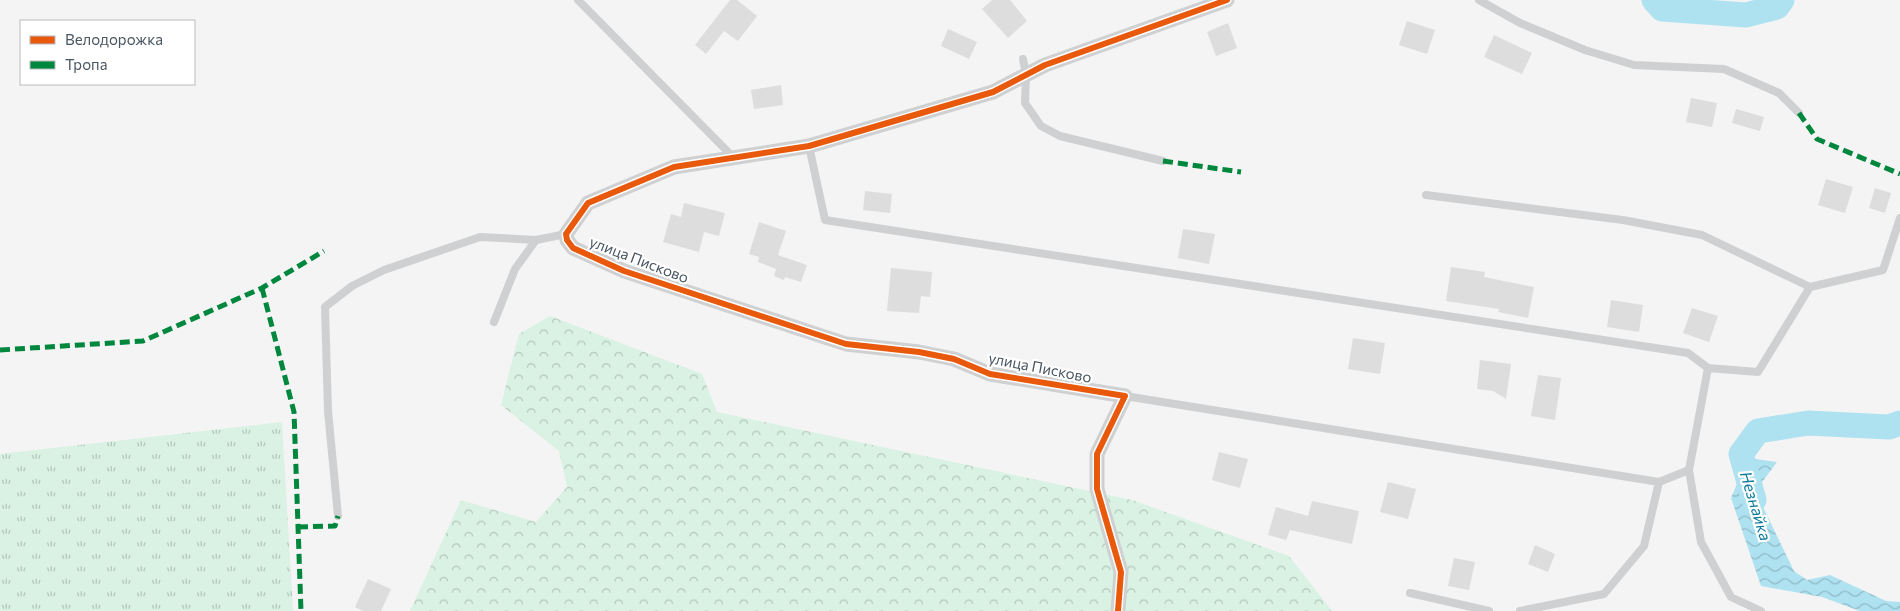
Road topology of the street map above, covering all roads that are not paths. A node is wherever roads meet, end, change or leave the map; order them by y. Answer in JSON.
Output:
{"nodes":[{"id":1,"x":578,"y":0,"type":"edge"},
{"id":2,"x":1227,"y":0,"type":"edge"},
{"id":3,"x":1479,"y":0,"type":"edge"},
{"id":4,"x":1022,"y":59,"type":"dead end"},
{"id":5,"x":1026,"y":74,"type":"junction"},
{"id":6,"x":1799,"y":113,"type":"dead end"},
{"id":7,"x":809,"y":146,"type":"junction"},
{"id":8,"x":734,"y":158,"type":"junction"},
{"id":9,"x":1163,"y":161,"type":"dead end"},
{"id":10,"x":1426,"y":196,"type":"dead end"},
{"id":11,"x":1900,"y":218,"type":"edge"},
{"id":12,"x":566,"y":234,"type":"junction"},
{"id":13,"x":536,"y":240,"type":"junction"},
{"id":14,"x":1810,"y":287,"type":"junction"},
{"id":15,"x":494,"y":322,"type":"dead end"},
{"id":16,"x":1708,"y":368,"type":"junction"},
{"id":17,"x":1125,"y":396,"type":"junction"},
{"id":18,"x":1689,"y":470,"type":"junction"},
{"id":19,"x":1659,"y":482,"type":"junction"},
{"id":20,"x":338,"y":516,"type":"dead end"},
{"id":21,"x":1410,"y":593,"type":"dead end"},
{"id":22,"x":1118,"y":611,"type":"edge"},
{"id":23,"x":1489,"y":611,"type":"edge"},
{"id":24,"x":1520,"y":611,"type":"edge"},
{"id":25,"x":1761,"y":611,"type":"edge"}],
"edges":[{"from":1,"to":8,"type":"lane"},
{"from":2,"to":5,"type":"street"},
{"from":3,"to":6,"type":"lane"},
{"from":4,"to":5,"type":"lane"},
{"from":5,"to":7,"type":"street"},
{"from":5,"to":9,"type":"lane"},
{"from":7,"to":8,"type":"street"},
{"from":7,"to":16,"type":"lane"},
{"from":8,"to":12,"type":"street"},
{"from":10,"to":14,"type":"lane"},
{"from":11,"to":14,"type":"lane"},
{"from":12,"to":13,"type":"lane"},
{"from":12,"to":17,"type":"street","name":"улица Писково"},
{"from":13,"to":15,"type":"lane"},
{"from":13,"to":20,"type":"lane"},
{"from":14,"to":16,"type":"lane"},
{"from":16,"to":18,"type":"lane"},
{"from":17,"to":19,"type":"lane"},
{"from":17,"to":22,"type":"street"},
{"from":18,"to":19,"type":"lane"},
{"from":18,"to":25,"type":"lane"},
{"from":19,"to":24,"type":"lane"},
{"from":21,"to":23,"type":"lane"}]}
